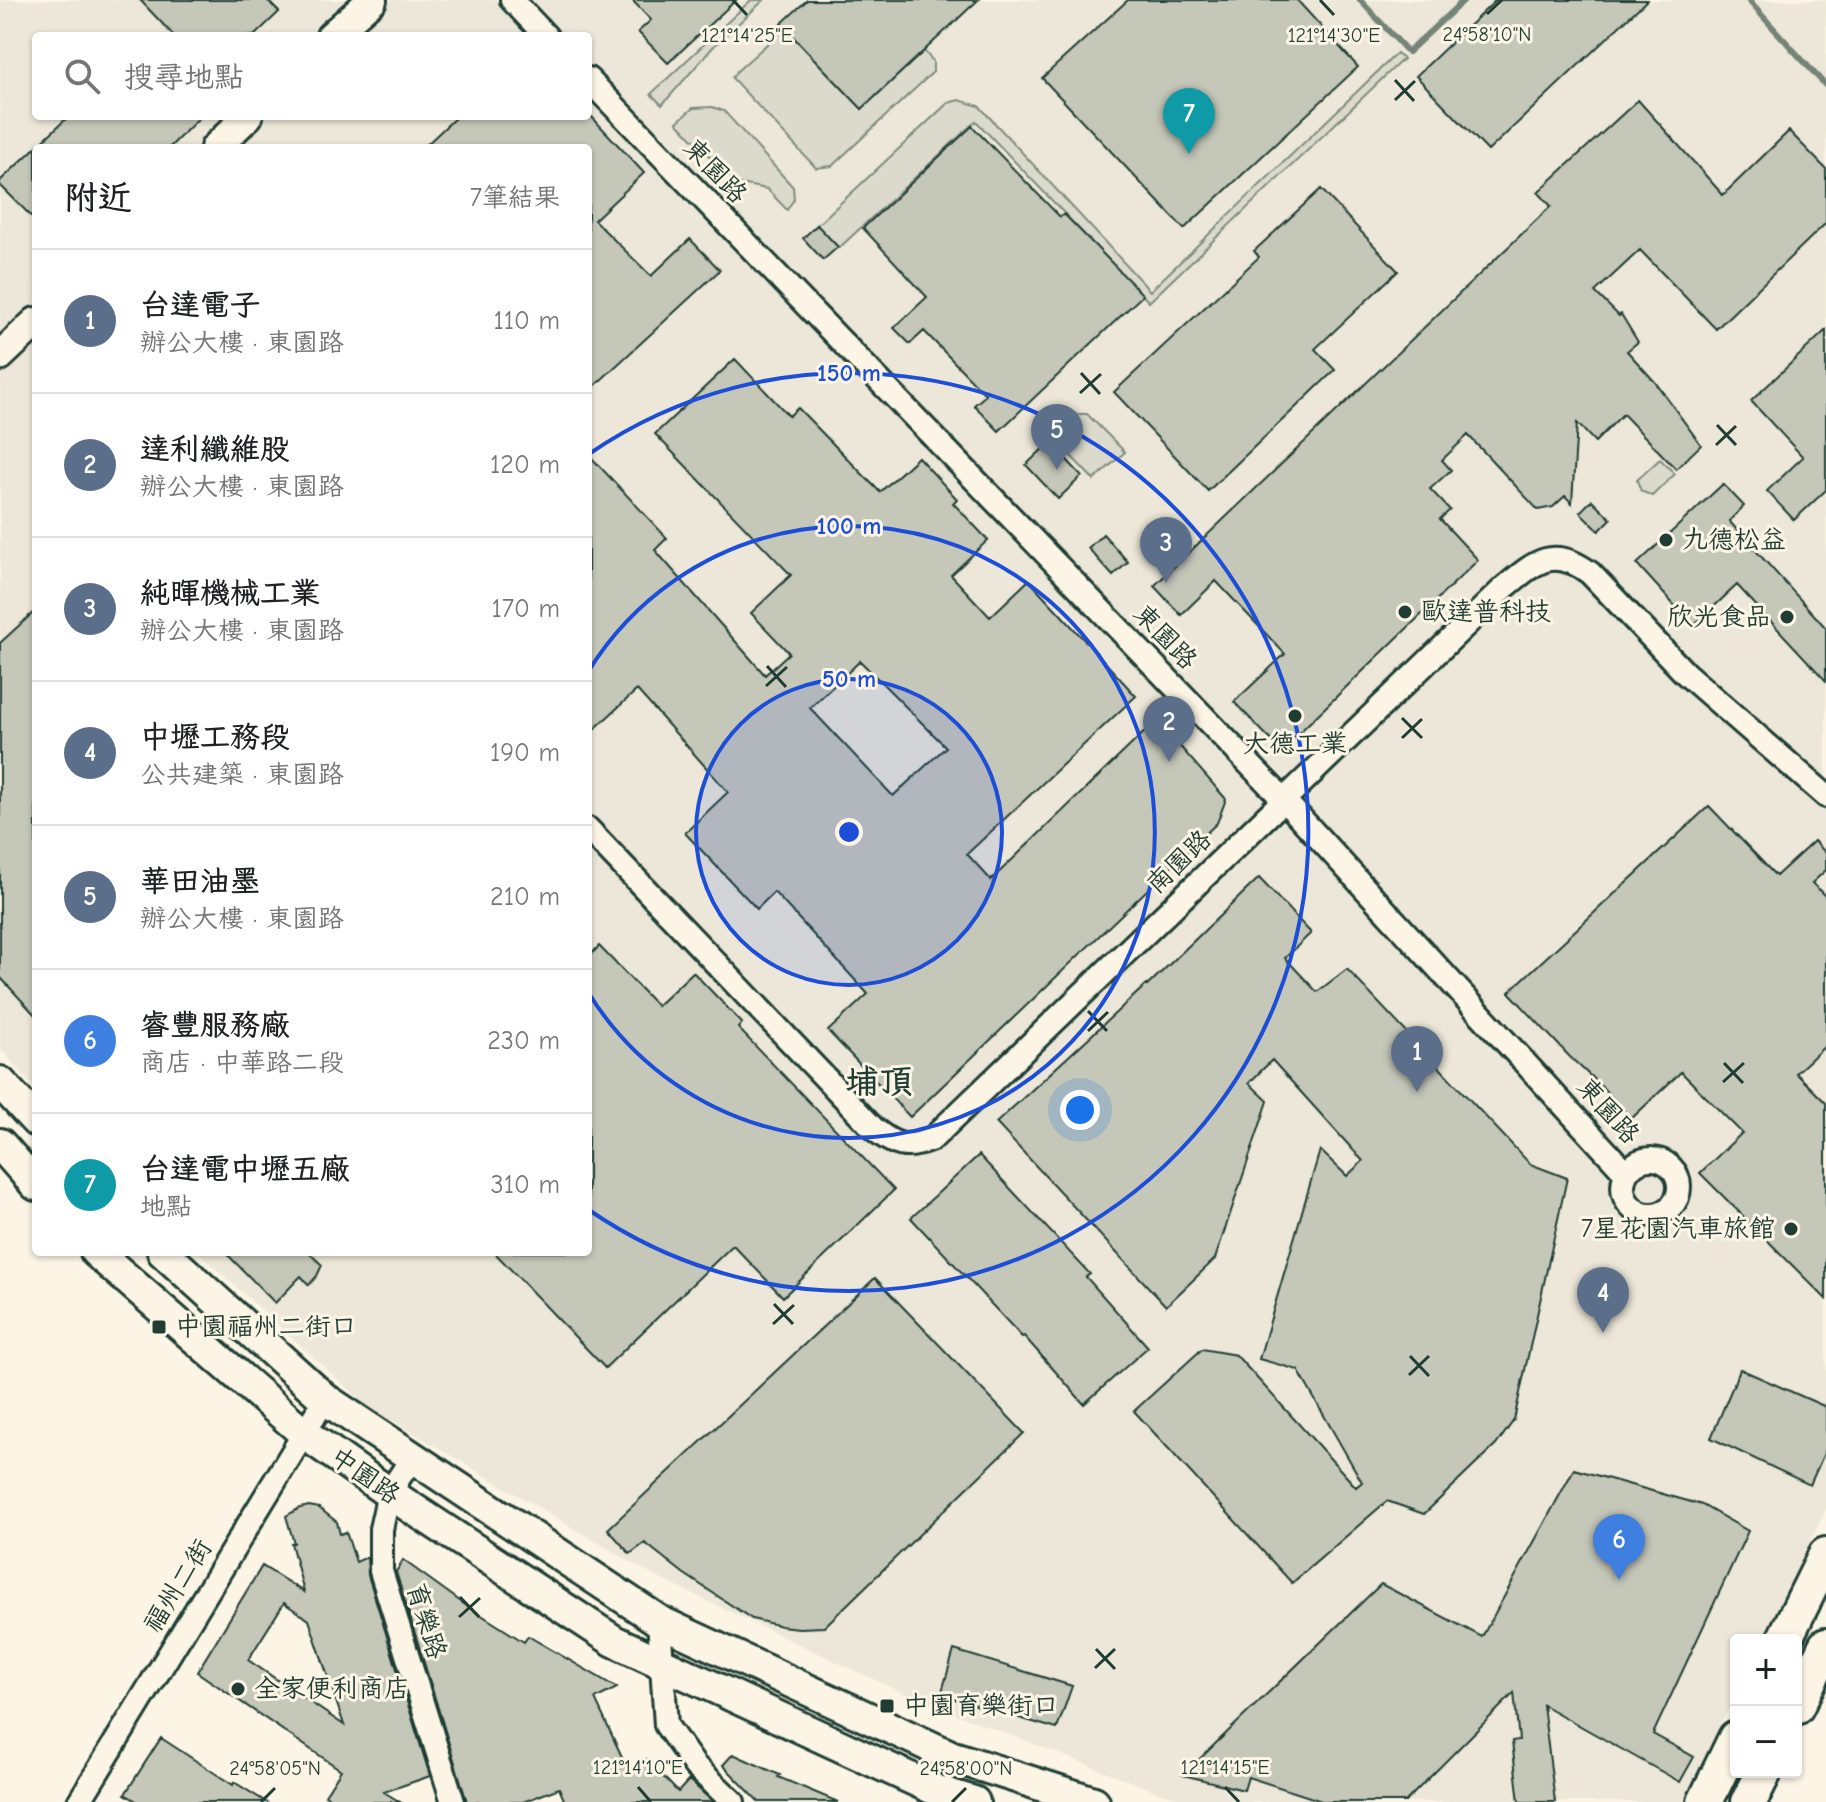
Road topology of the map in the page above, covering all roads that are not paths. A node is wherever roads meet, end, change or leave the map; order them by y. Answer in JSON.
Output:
{"nodes":[{"id":1,"x":372,"y":0,"type":"edge"},
{"id":2,"x":512,"y":0,"type":"edge"},
{"id":3,"x":336,"y":32,"type":"edge"},
{"id":4,"x":542,"y":32,"type":"edge"},
{"id":5,"x":592,"y":83,"type":"edge"},
{"id":6,"x":244,"y":120,"type":"edge"},
{"id":7,"x":219,"y":144,"type":"edge"},
{"id":8,"x":32,"y":326,"type":"edge"},
{"id":9,"x":0,"y":356,"type":"edge"},
{"id":10,"x":1826,"y":796,"type":"edge"},
{"id":11,"x":1284,"y":800,"type":"junction"},
{"id":12,"x":592,"y":833,"type":"edge"},
{"id":13,"x":0,"y":1082,"type":"edge"},
{"id":14,"x":32,"y":1117,"type":"edge"},
{"id":15,"x":0,"y":1144,"type":"edge"},
{"id":16,"x":1626,"y":1173,"type":"dead end"},
{"id":17,"x":32,"y":1180,"type":"edge"},
{"id":18,"x":101,"y":1256,"type":"edge"},
{"id":19,"x":167,"y":1256,"type":"edge"},
{"id":20,"x":325,"y":1399,"type":"junction"},
{"id":21,"x":305,"y":1434,"type":"junction"},
{"id":22,"x":412,"y":1458,"type":"junction"},
{"id":23,"x":389,"y":1493,"type":"junction"},
{"id":24,"x":1826,"y":1555,"type":"edge"},
{"id":25,"x":659,"y":1621,"type":"junction"},
{"id":26,"x":1787,"y":1634,"type":"edge"},
{"id":27,"x":1826,"y":1646,"type":"edge"},
{"id":28,"x":662,"y":1663,"type":"junction"},
{"id":29,"x":1796,"y":1706,"type":"edge"},
{"id":30,"x":1730,"y":1750,"type":"edge"},
{"id":31,"x":1761,"y":1778,"type":"edge"},
{"id":32,"x":79,"y":1802,"type":"edge"},
{"id":33,"x":453,"y":1802,"type":"edge"},
{"id":34,"x":733,"y":1802,"type":"edge"},
{"id":35,"x":974,"y":1802,"type":"edge"},
{"id":36,"x":1094,"y":1802,"type":"edge"},
{"id":37,"x":1705,"y":1802,"type":"edge"},
{"id":38,"x":1749,"y":1802,"type":"edge"}],
"edges":[{"from":1,"to":3,"type":"street"},
{"from":2,"to":4,"type":"street"},
{"from":5,"to":11,"type":"street","name":"東園路"},
{"from":6,"to":7,"type":"street"},
{"from":8,"to":9,"type":"street"},
{"from":10,"to":11,"type":"street","name":"南園路"},
{"from":11,"to":12,"type":"street","name":"南園路"},
{"from":11,"to":16,"type":"street","name":"東園路"},
{"from":13,"to":14,"type":"main road"},
{"from":15,"to":17,"type":"main road"},
{"from":18,"to":21,"type":"main road","name":"中園路"},
{"from":19,"to":20,"type":"main road","name":"中園路"},
{"from":20,"to":21,"type":"street","name":"福州二街"},
{"from":20,"to":22,"type":"main road","name":"中園路"},
{"from":21,"to":23,"type":"main road","name":"中園路"},
{"from":21,"to":32,"type":"street","name":"福州二街"},
{"from":22,"to":23,"type":"street","name":"育樂路"},
{"from":22,"to":25,"type":"main road","name":"中園路"},
{"from":23,"to":28,"type":"main road","name":"中園路"},
{"from":23,"to":33,"type":"street","name":"育樂路"},
{"from":24,"to":26,"type":"main road"},
{"from":25,"to":28,"type":"street"},
{"from":25,"to":36,"type":"main road","name":"中園路"},
{"from":27,"to":29,"type":"main road"},
{"from":28,"to":34,"type":"street"},
{"from":28,"to":35,"type":"main road","name":"中園路"},
{"from":30,"to":37,"type":"main road"},
{"from":31,"to":38,"type":"main road"}]}
